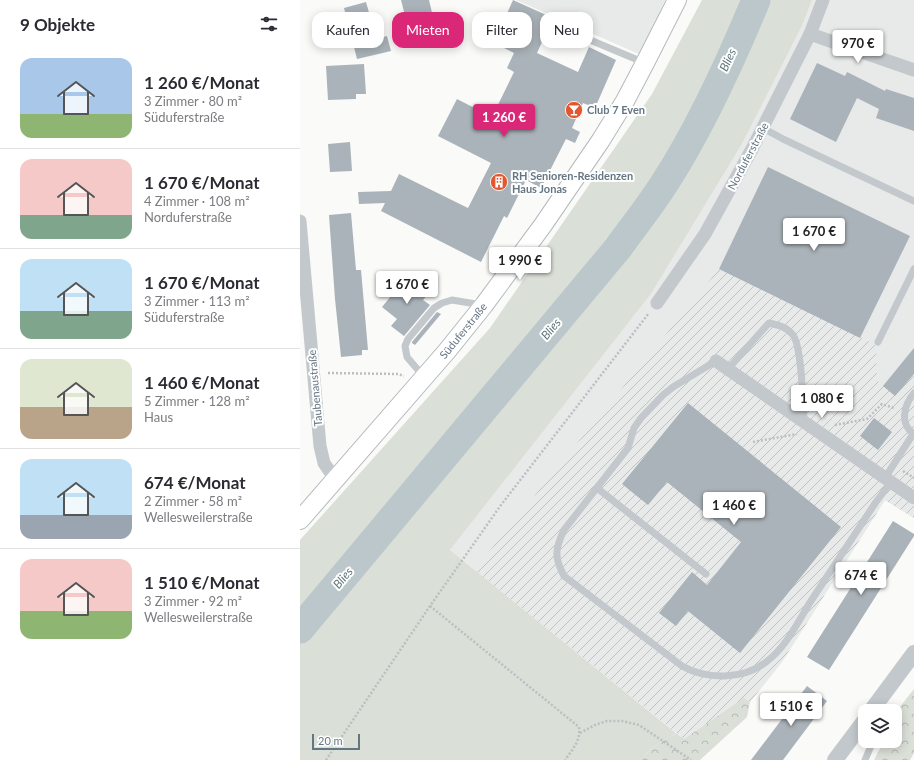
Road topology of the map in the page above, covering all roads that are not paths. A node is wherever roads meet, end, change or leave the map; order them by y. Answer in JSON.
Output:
{"nodes":[{"id":1,"x":677,"y":0,"type":"edge"},
{"id":2,"x":823,"y":0,"type":"edge"},
{"id":3,"x":810,"y":34,"type":"junction"},
{"id":4,"x":593,"y":41,"type":"edge"},
{"id":5,"x":646,"y":63,"type":"junction"},
{"id":6,"x":914,"y":70,"type":"edge"},
{"id":7,"x":763,"y":128,"type":"junction"},
{"id":8,"x":914,"y":201,"type":"edge"},
{"id":9,"x":300,"y":221,"type":"edge"},
{"id":10,"x":914,"y":269,"type":"edge"},
{"id":11,"x":656,"y":303,"type":"road end"},
{"id":12,"x":484,"y":305,"type":"junction"},
{"id":13,"x":878,"y":342,"type":"dead end"},
{"id":14,"x":716,"y":360,"type":"joint"},
{"id":15,"x":728,"y":369,"type":"junction"},
{"id":16,"x":422,"y":379,"type":"junction"},
{"id":17,"x":914,"y":393,"type":"edge"},
{"id":18,"x":804,"y":421,"type":"junction"},
{"id":19,"x":913,"y":434,"type":"edge"},
{"id":20,"x":335,"y":479,"type":"junction"},
{"id":21,"x":888,"y":480,"type":"junction"},
{"id":22,"x":597,"y":488,"type":"junction"},
{"id":23,"x":914,"y":498,"type":"edge"},
{"id":24,"x":300,"y":520,"type":"edge"},
{"id":25,"x":706,"y":574,"type":"dead end"},
{"id":26,"x":914,"y":653,"type":"edge"},
{"id":27,"x":880,"y":704,"type":"edge"},
{"id":28,"x":858,"y":729,"type":"edge"},
{"id":29,"x":871,"y":748,"type":"edge"},
{"id":30,"x":835,"y":760,"type":"edge"},
{"id":31,"x":865,"y":760,"type":"edge"}],
"edges":[{"from":1,"to":5,"type":"main road","name":"Süduferstraße"},
{"from":2,"to":3,"type":"street","name":"Norduferstraße"},
{"from":3,"to":6,"type":"street"},
{"from":3,"to":7,"type":"street","name":"Norduferstraße"},
{"from":4,"to":5,"type":"lane"},
{"from":5,"to":12,"type":"main road","name":"Süduferstraße"},
{"from":7,"to":8,"type":"lane"},
{"from":7,"to":11,"type":"street","name":"Norduferstraße"},
{"from":9,"to":20,"type":"street","name":"Taubenaustraße"},
{"from":10,"to":13,"type":"lane"},
{"from":12,"to":16,"type":"main road","name":"Süduferstraße"},
{"from":12,"to":16,"type":"lane"},
{"from":14,"to":15,"type":"street"},
{"from":14,"to":22,"type":"lane"},
{"from":15,"to":18,"type":"street"},
{"from":15,"to":18,"type":"lane"},
{"from":16,"to":20,"type":"main road","name":"Süduferstraße"},
{"from":17,"to":19,"type":"lane"},
{"from":18,"to":21,"type":"street"},
{"from":19,"to":21,"type":"lane"},
{"from":20,"to":24,"type":"main road","name":"Süduferstraße"},
{"from":21,"to":22,"type":"lane"},
{"from":21,"to":23,"type":"street"},
{"from":22,"to":25,"type":"lane"},
{"from":26,"to":27,"type":"street"},
{"from":28,"to":30,"type":"street"},
{"from":29,"to":31,"type":"lane"}]}
